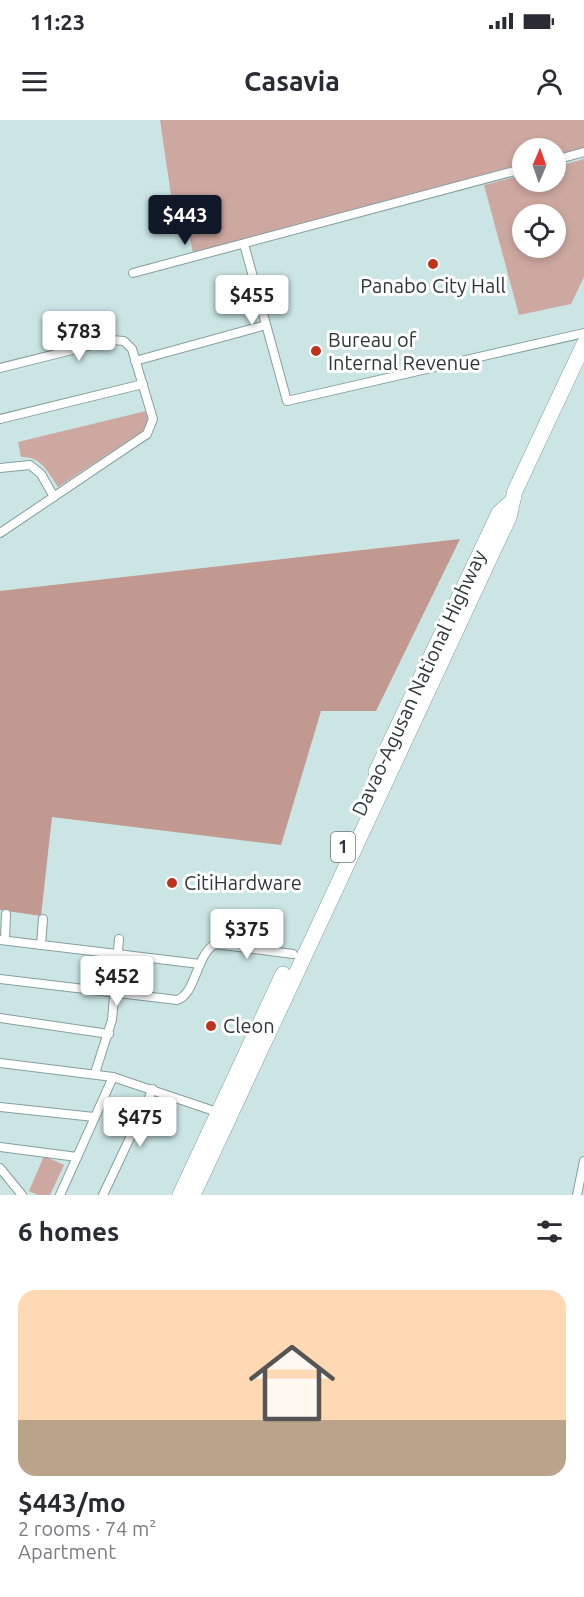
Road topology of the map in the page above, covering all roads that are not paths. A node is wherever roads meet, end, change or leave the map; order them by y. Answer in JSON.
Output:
{"nodes":[{"id":1,"x":584,"y":152,"type":"edge"},
{"id":2,"x":566,"y":157,"type":"edge"},
{"id":3,"x":512,"y":172,"type":"edge"},
{"id":4,"x":244,"y":244,"type":"junction"},
{"id":5,"x":133,"y":273,"type":"dead end"},
{"id":6,"x":266,"y":325,"type":"junction"},
{"id":7,"x":584,"y":333,"type":"edge"},
{"id":8,"x":584,"y":344,"type":"edge"},
{"id":9,"x":135,"y":361,"type":"junction"},
{"id":10,"x":0,"y":368,"type":"edge"},
{"id":11,"x":143,"y":384,"type":"junction"},
{"id":12,"x":0,"y":418,"type":"edge"},
{"id":13,"x":0,"y":468,"type":"edge"},
{"id":14,"x":54,"y":497,"type":"junction"},
{"id":15,"x":0,"y":533,"type":"edge"},
{"id":16,"x":399,"y":736,"type":"junction"},
{"id":17,"x":6,"y":914,"type":"dead end"},
{"id":18,"x":43,"y":919,"type":"dead end"},
{"id":19,"x":119,"y":939,"type":"dead end"},
{"id":20,"x":2,"y":940,"type":"edge"},
{"id":21,"x":41,"y":945,"type":"junction"},
{"id":22,"x":118,"y":954,"type":"junction"},
{"id":23,"x":293,"y":954,"type":"junction"},
{"id":24,"x":200,"y":964,"type":"junction"},
{"id":25,"x":0,"y":979,"type":"edge"},
{"id":26,"x":115,"y":994,"type":"junction"},
{"id":27,"x":0,"y":1018,"type":"edge"},
{"id":28,"x":109,"y":1034,"type":"junction"},
{"id":29,"x":0,"y":1063,"type":"edge"},
{"id":30,"x":96,"y":1073,"type":"junction"},
{"id":31,"x":113,"y":1077,"type":"junction"},
{"id":32,"x":153,"y":1089,"type":"junction"},
{"id":33,"x":0,"y":1107,"type":"edge"},
{"id":34,"x":224,"y":1115,"type":"junction"},
{"id":35,"x":94,"y":1117,"type":"junction"},
{"id":36,"x":0,"y":1147,"type":"edge"},
{"id":37,"x":77,"y":1157,"type":"junction"},
{"id":38,"x":584,"y":1161,"type":"edge"},
{"id":39,"x":0,"y":1168,"type":"edge"},
{"id":40,"x":22,"y":1195,"type":"edge"},
{"id":41,"x":60,"y":1195,"type":"edge"},
{"id":42,"x":104,"y":1195,"type":"edge"},
{"id":43,"x":180,"y":1195,"type":"edge"},
{"id":44,"x":193,"y":1195,"type":"edge"},
{"id":45,"x":578,"y":1195,"type":"edge"}],
"edges":[{"from":1,"to":2,"type":"street"},
{"from":3,"to":4,"type":"street"},
{"from":4,"to":5,"type":"street"},
{"from":4,"to":6,"type":"street"},
{"from":6,"to":7,"type":"street"},
{"from":6,"to":9,"type":"street"},
{"from":8,"to":16,"type":"highway","name":"Davao-Agusan National Highway","number":"1"},
{"from":9,"to":10,"type":"street"},
{"from":9,"to":11,"type":"street"},
{"from":11,"to":12,"type":"street"},
{"from":11,"to":14,"type":"street"},
{"from":13,"to":14,"type":"street"},
{"from":14,"to":15,"type":"street"},
{"from":16,"to":23,"type":"highway","name":"Davao-Agusan National Highway","number":"1"},
{"from":16,"to":34,"type":"highway","name":"Davao-Agusan National Highway","number":"1"},
{"from":17,"to":20,"type":"street"},
{"from":18,"to":21,"type":"street"},
{"from":19,"to":22,"type":"street"},
{"from":20,"to":21,"type":"street"},
{"from":21,"to":22,"type":"street"},
{"from":22,"to":24,"type":"street"},
{"from":22,"to":26,"type":"street"},
{"from":23,"to":24,"type":"street"},
{"from":23,"to":34,"type":"highway","name":"Davao-Agusan National Highway","number":"1"},
{"from":24,"to":26,"type":"street"},
{"from":25,"to":26,"type":"street"},
{"from":26,"to":28,"type":"street"},
{"from":27,"to":28,"type":"street"},
{"from":28,"to":30,"type":"street"},
{"from":29,"to":30,"type":"street"},
{"from":30,"to":31,"type":"street"},
{"from":31,"to":32,"type":"street"},
{"from":31,"to":35,"type":"street"},
{"from":32,"to":34,"type":"street"},
{"from":32,"to":42,"type":"street"},
{"from":33,"to":35,"type":"street"},
{"from":34,"to":43,"type":"highway","name":"Davao-Agusan National Highway","number":"1"},
{"from":34,"to":44,"type":"highway","name":"Davao-Agusan National Highway","number":"1"},
{"from":35,"to":37,"type":"street"},
{"from":36,"to":37,"type":"street"},
{"from":37,"to":41,"type":"street"},
{"from":38,"to":45,"type":"street"},
{"from":39,"to":40,"type":"street"}]}
